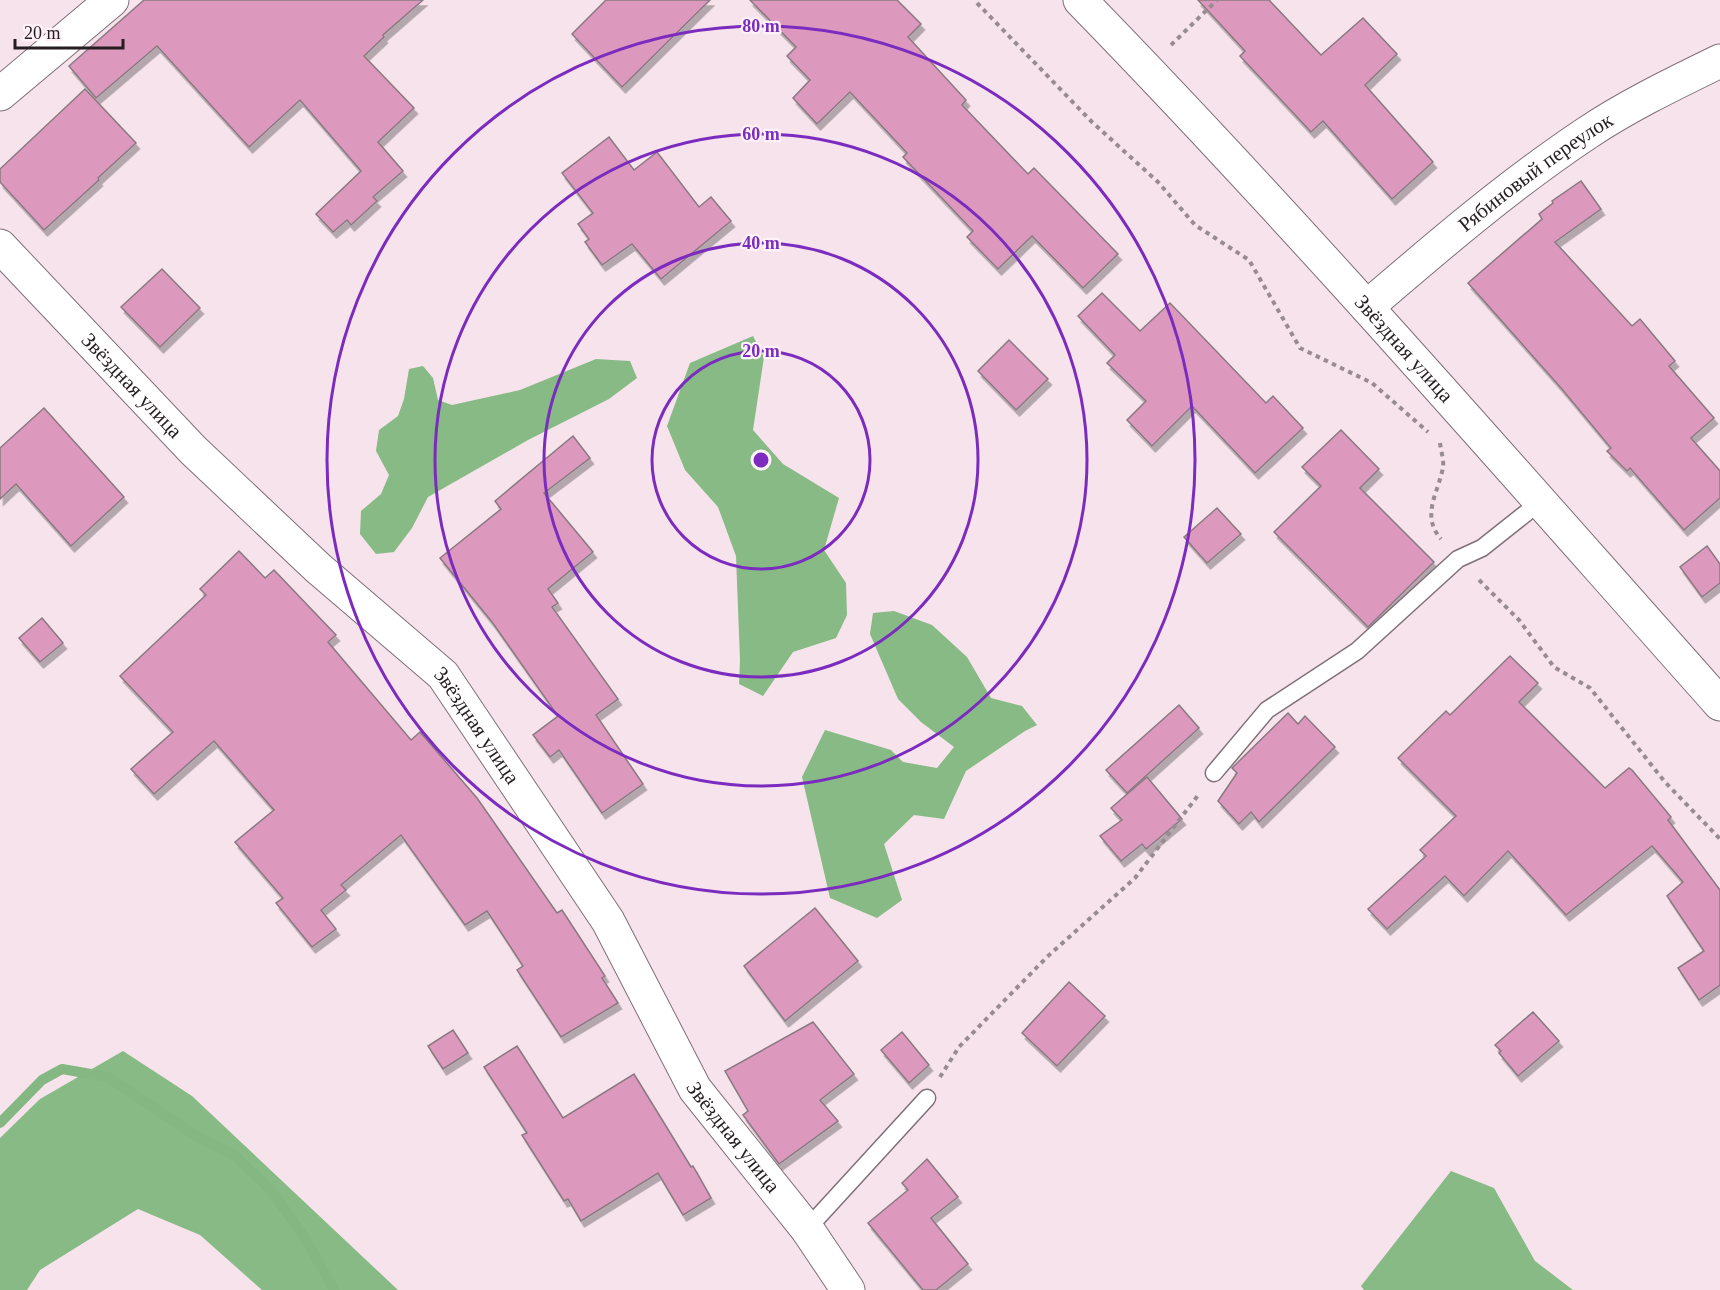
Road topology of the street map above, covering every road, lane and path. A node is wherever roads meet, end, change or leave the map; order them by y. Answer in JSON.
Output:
{"nodes":[{"id":1,"x":112,"y":0,"type":"edge"},
{"id":2,"x":1080,"y":0,"type":"edge"},
{"id":3,"x":1217,"y":0,"type":"edge"},
{"id":4,"x":977,"y":3,"type":"dead end"},
{"id":5,"x":1720,"y":61,"type":"edge"},
{"id":6,"x":1148,"y":69,"type":"junction"},
{"id":7,"x":0,"y":94,"type":"edge"},
{"id":8,"x":0,"y":246,"type":"edge"},
{"id":9,"x":1367,"y":307,"type":"junction"},
{"id":10,"x":1431,"y":435,"type":"dead end"},
{"id":11,"x":1440,"y":442,"type":"dead end"},
{"id":12,"x":1540,"y":502,"type":"junction"},
{"id":13,"x":1458,"y":560,"type":"junction"},
{"id":14,"x":1720,"y":704,"type":"edge"},
{"id":15,"x":1214,"y":773,"type":"joint"},
{"id":16,"x":1720,"y":839,"type":"edge"},
{"id":17,"x":927,"y":1098,"type":"joint"},
{"id":18,"x":807,"y":1229,"type":"junction"},
{"id":19,"x":848,"y":1290,"type":"edge"}],
"edges":[{"from":1,"to":7,"type":"street"},
{"from":2,"to":6,"type":"street","name":"Звёздная улица"},
{"from":3,"to":6,"type":"path"},
{"from":4,"to":10,"type":"path"},
{"from":5,"to":9,"type":"street","name":"Рябиновый переулок"},
{"from":6,"to":9,"type":"street","name":"Звёздная улица"},
{"from":8,"to":18,"type":"street","name":"Звёздная улица"},
{"from":9,"to":12,"type":"street","name":"Звёздная улица"},
{"from":11,"to":13,"type":"path"},
{"from":12,"to":13,"type":"lane"},
{"from":12,"to":14,"type":"street","name":"Звёздная улица"},
{"from":13,"to":15,"type":"lane"},
{"from":13,"to":16,"type":"path"},
{"from":15,"to":17,"type":"path"},
{"from":17,"to":18,"type":"lane"},
{"from":18,"to":19,"type":"street","name":"Звёздная улица"}]}
